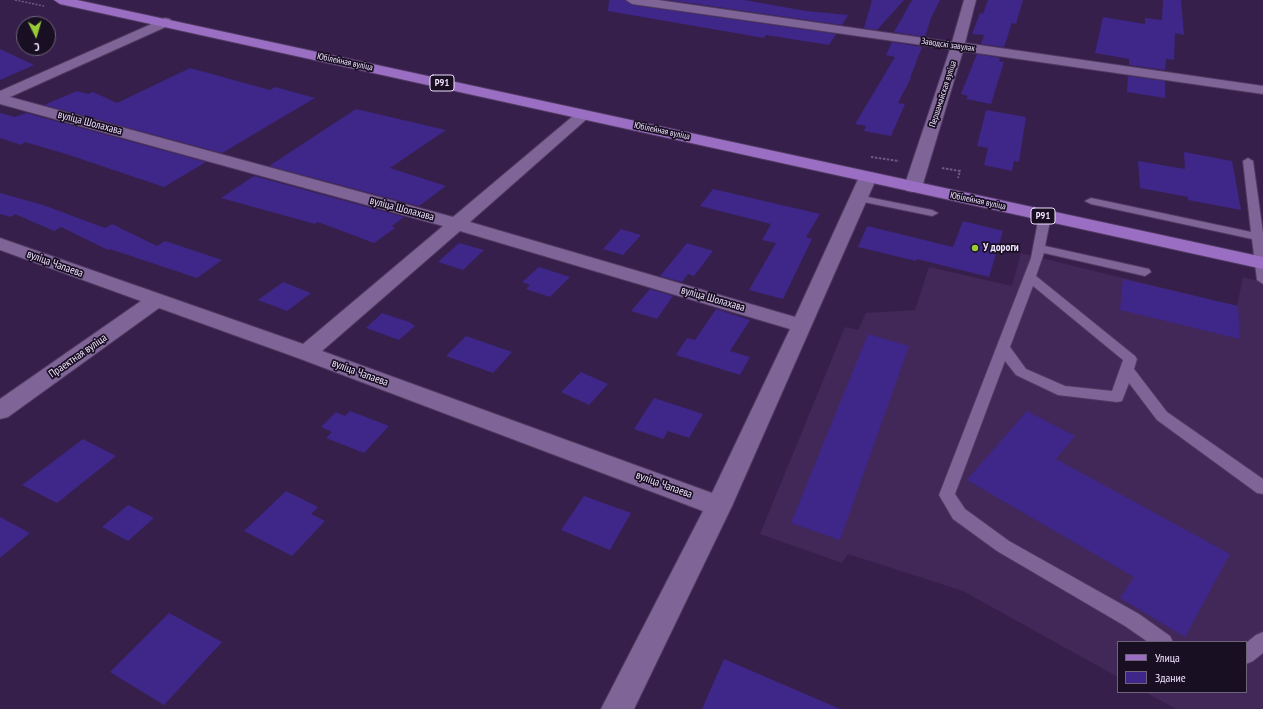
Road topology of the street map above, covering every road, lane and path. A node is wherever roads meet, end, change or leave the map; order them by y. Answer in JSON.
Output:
{"nodes":[{"id":1,"x":60,"y":0,"type":"edge"},
{"id":2,"x":632,"y":0,"type":"edge"},
{"id":3,"x":970,"y":0,"type":"edge"},
{"id":4,"x":165,"y":22,"type":"junction"},
{"id":5,"x":958,"y":46,"type":"junction"},
{"id":6,"x":1263,"y":90,"type":"edge"},
{"id":7,"x":0,"y":97,"type":"edge"},
{"id":8,"x":584,"y":114,"type":"junction"},
{"id":9,"x":1248,"y":161,"type":"dead end"},
{"id":10,"x":868,"y":178,"type":"junction"},
{"id":11,"x":913,"y":187,"type":"junction"},
{"id":12,"x":858,"y":198,"type":"junction"},
{"id":13,"x":1091,"y":201,"type":"dead end"},
{"id":14,"x":932,"y":213,"type":"dead end"},
{"id":15,"x":1045,"y":216,"type":"junction"},
{"id":16,"x":457,"y":224,"type":"junction"},
{"id":17,"x":1260,"y":237,"type":"edge"},
{"id":18,"x":0,"y":244,"type":"edge"},
{"id":19,"x":1039,"y":248,"type":"junction"},
{"id":20,"x":1262,"y":269,"type":"edge"},
{"id":21,"x":1145,"y":272,"type":"dead end"},
{"id":22,"x":1030,"y":277,"type":"junction"},
{"id":23,"x":156,"y":300,"type":"junction"},
{"id":24,"x":802,"y":326,"type":"junction"},
{"id":25,"x":1003,"y":348,"type":"junction"},
{"id":26,"x":306,"y":353,"type":"junction"},
{"id":27,"x":1126,"y":369,"type":"junction"},
{"id":28,"x":0,"y":411,"type":"edge"},
{"id":29,"x":1263,"y":488,"type":"edge"},
{"id":30,"x":719,"y":506,"type":"junction"},
{"id":31,"x":1162,"y":641,"type":"edge"},
{"id":32,"x":1263,"y":641,"type":"edge"},
{"id":33,"x":1247,"y":654,"type":"edge"},
{"id":34,"x":617,"y":709,"type":"edge"}],
"edges":[{"from":1,"to":4,"type":"main road","name":"Юбілейная вуліца","number":"Р91"},
{"from":2,"to":5,"type":"street","name":"Заводскі завулак"},
{"from":3,"to":5,"type":"street","name":"Першамайская вуліца"},
{"from":4,"to":7,"type":"street"},
{"from":4,"to":8,"type":"main road","name":"Юбілейная вуліца","number":"Р91"},
{"from":5,"to":6,"type":"street","name":"Заводскі завулак"},
{"from":5,"to":11,"type":"street","name":"Першамайская вуліца"},
{"from":7,"to":16,"type":"street","name":"вуліца Шолахава"},
{"from":8,"to":10,"type":"main road","name":"Юбілейная вуліца","number":"Р91"},
{"from":8,"to":16,"type":"street"},
{"from":9,"to":17,"type":"lane"},
{"from":10,"to":11,"type":"main road","name":"Юбілейная вуліца","number":"Р91"},
{"from":10,"to":12,"type":"street"},
{"from":11,"to":15,"type":"main road","name":"Юбілейная вуліца","number":"Р91"},
{"from":12,"to":14,"type":"lane"},
{"from":12,"to":24,"type":"street"},
{"from":13,"to":17,"type":"lane"},
{"from":15,"to":19,"type":"lane"},
{"from":15,"to":20,"type":"main road","name":"Юбілейная вуліца","number":"Р91"},
{"from":16,"to":24,"type":"street","name":"вуліца Шолахава"},
{"from":16,"to":26,"type":"street"},
{"from":17,"to":20,"type":"lane"},
{"from":18,"to":23,"type":"street","name":"вуліца Чапаева"},
{"from":19,"to":21,"type":"lane"},
{"from":19,"to":22,"type":"lane"},
{"from":22,"to":25,"type":"lane"},
{"from":22,"to":27,"type":"lane"},
{"from":23,"to":26,"type":"street","name":"вуліца Чапаева"},
{"from":23,"to":28,"type":"street","name":"Праектная вуліца"},
{"from":24,"to":30,"type":"street"},
{"from":25,"to":27,"type":"lane"},
{"from":25,"to":31,"type":"lane"},
{"from":26,"to":30,"type":"street","name":"вуліца Чапаева"},
{"from":27,"to":29,"type":"lane"},
{"from":30,"to":34,"type":"street"},
{"from":32,"to":33,"type":"lane"}]}
